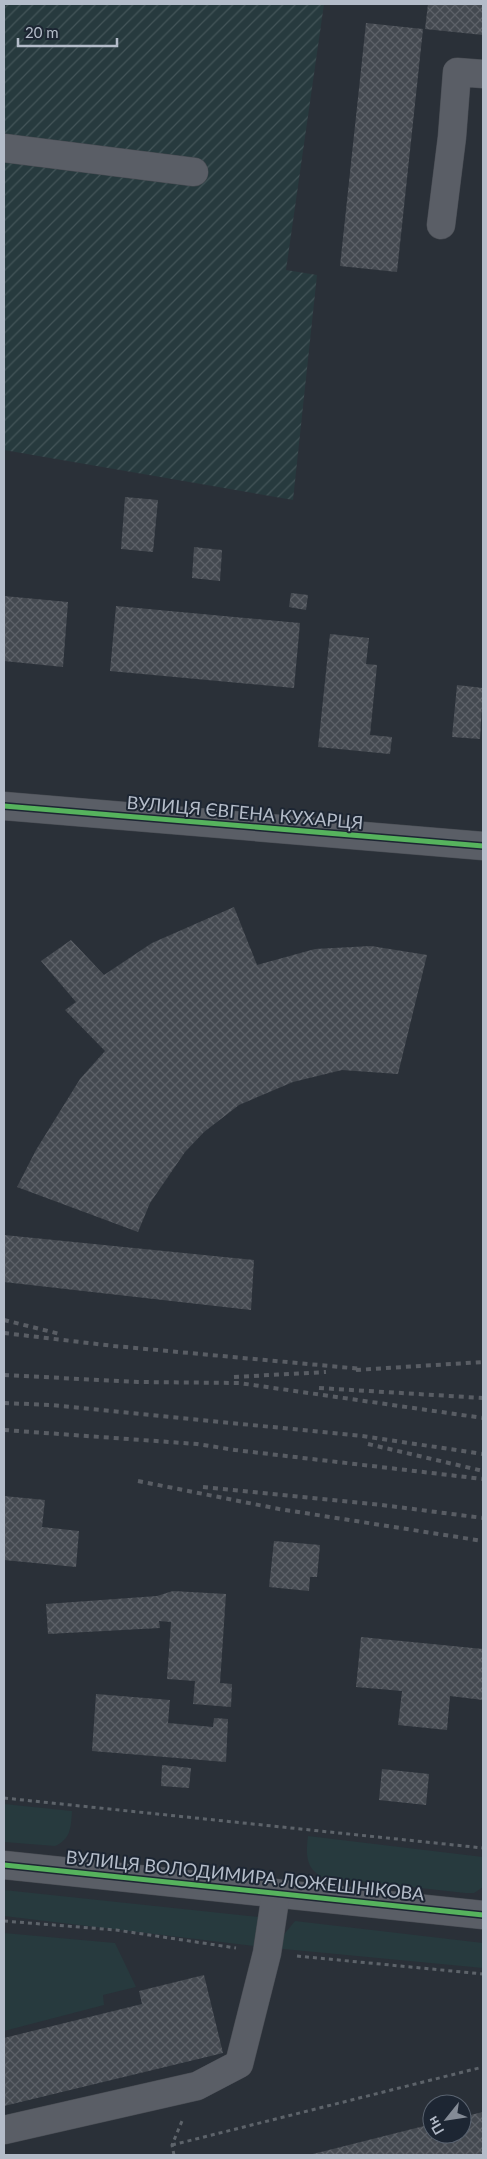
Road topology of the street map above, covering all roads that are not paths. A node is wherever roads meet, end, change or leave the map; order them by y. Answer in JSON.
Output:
{"nodes":[{"id":1,"x":483,"y":74,"type":"edge"},
{"id":2,"x":4,"y":148,"type":"edge"},
{"id":3,"x":194,"y":172,"type":"dead end"},
{"id":4,"x":441,"y":225,"type":"dead end"},
{"id":5,"x":4,"y":806,"type":"edge"},
{"id":6,"x":483,"y":846,"type":"edge"},
{"id":7,"x":4,"y":1865,"type":"edge"},
{"id":8,"x":276,"y":1894,"type":"junction"},
{"id":9,"x":483,"y":1915,"type":"edge"},
{"id":10,"x":4,"y":2130,"type":"edge"}],
"edges":[{"from":1,"to":4,"type":"street"},
{"from":2,"to":3,"type":"street"},
{"from":5,"to":6,"type":"street","name":"ВУЛИЦЯ ЄВГЕНА КУХАРЦЯ"},
{"from":7,"to":8,"type":"street","name":"ВУЛИЦЯ ВОЛОДИМИРА ЛОЖЕШНІКОВА"},
{"from":8,"to":9,"type":"street","name":"ВУЛИЦЯ ВОЛОДИМИРА ЛОЖЕШНІКОВА"},
{"from":8,"to":10,"type":"street"}]}
